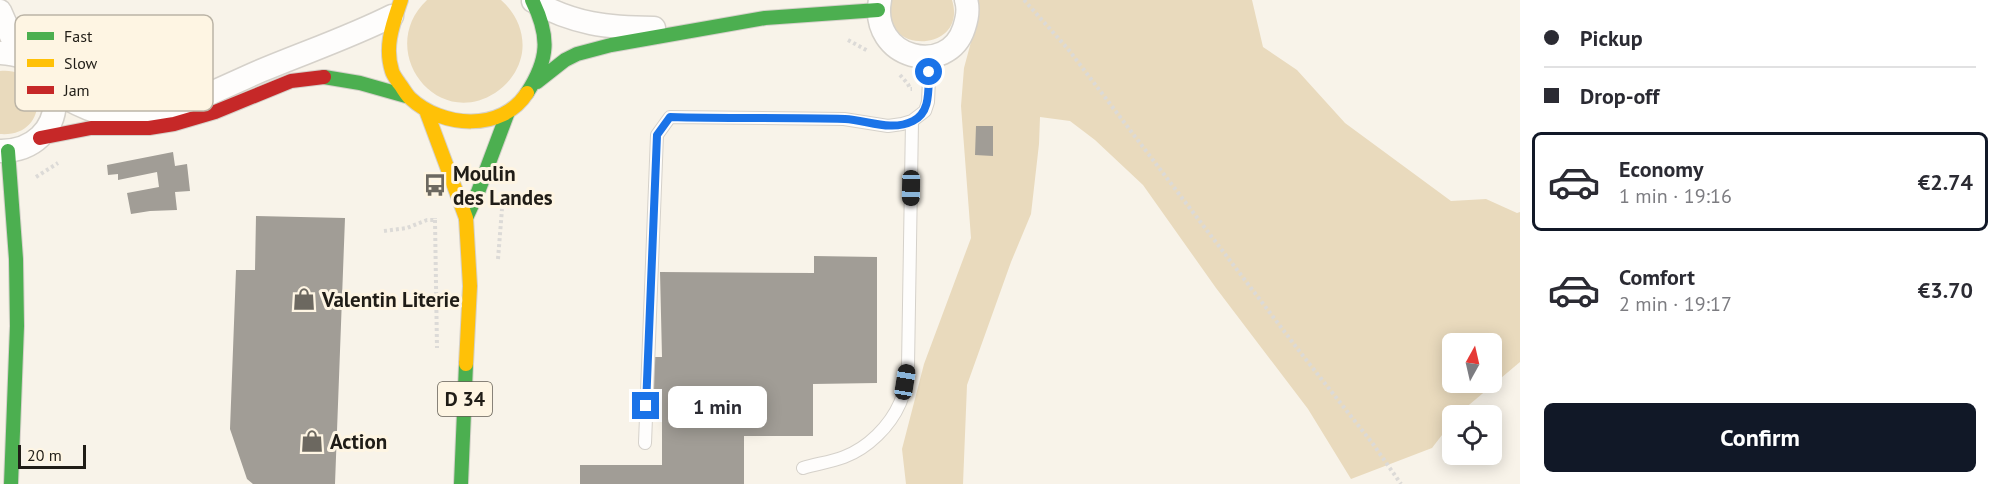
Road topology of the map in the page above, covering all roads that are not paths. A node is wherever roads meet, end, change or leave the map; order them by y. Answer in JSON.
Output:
{"nodes":[{"id":1,"x":532,"y":0,"type":"edge"},
{"id":2,"x":966,"y":0,"type":"edge"},
{"id":3,"x":879,"y":5,"type":"edge"},
{"id":4,"x":397,"y":8,"type":"edge"},
{"id":5,"x":0,"y":11,"type":"edge"},
{"id":6,"x":718,"y":25,"type":"junction"},
{"id":7,"x":10,"y":54,"type":"edge"},
{"id":8,"x":930,"y":56,"type":"junction"},
{"id":9,"x":537,"y":82,"type":"junction"},
{"id":10,"x":213,"y":92,"type":"edge"},
{"id":11,"x":406,"y":96,"type":"junction"},
{"id":12,"x":54,"y":111,"type":"edge"},
{"id":13,"x":93,"y":111,"type":"edge"},
{"id":14,"x":167,"y":111,"type":"edge"},
{"id":15,"x":508,"y":112,"type":"junction"},
{"id":16,"x":427,"y":113,"type":"junction"},
{"id":17,"x":912,"y":121,"type":"junction"},
{"id":18,"x":40,"y":138,"type":"junction"},
{"id":19,"x":4,"y":151,"type":"edge"},
{"id":20,"x":466,"y":218,"type":"junction"},
{"id":21,"x":645,"y":443,"type":"dead end"},
{"id":22,"x":803,"y":468,"type":"dead end"},
{"id":23,"x":11,"y":484,"type":"edge"},
{"id":24,"x":461,"y":484,"type":"edge"}],
"edges":[{"from":1,"to":6,"type":"street"},
{"from":1,"to":9,"type":"street"},
{"from":2,"to":8,"type":"street"},
{"from":3,"to":6,"type":"street"},
{"from":3,"to":8,"type":"street"},
{"from":4,"to":10,"type":"street"},
{"from":4,"to":11,"type":"street"},
{"from":5,"to":7,"type":"street"},
{"from":6,"to":9,"type":"street"},
{"from":8,"to":17,"type":"lane"},
{"from":9,"to":15,"type":"street"},
{"from":11,"to":16,"type":"street"},
{"from":11,"to":18,"type":"street"},
{"from":12,"to":18,"type":"street"},
{"from":13,"to":14,"type":"street"},
{"from":15,"to":16,"type":"street"},
{"from":15,"to":20,"type":"street","number":"D 34"},
{"from":16,"to":20,"type":"street","number":"D 34"},
{"from":17,"to":21,"type":"lane"},
{"from":17,"to":22,"type":"lane"},
{"from":18,"to":19,"type":"street"},
{"from":19,"to":23,"type":"street"},
{"from":20,"to":24,"type":"street","number":"D 34"}]}
